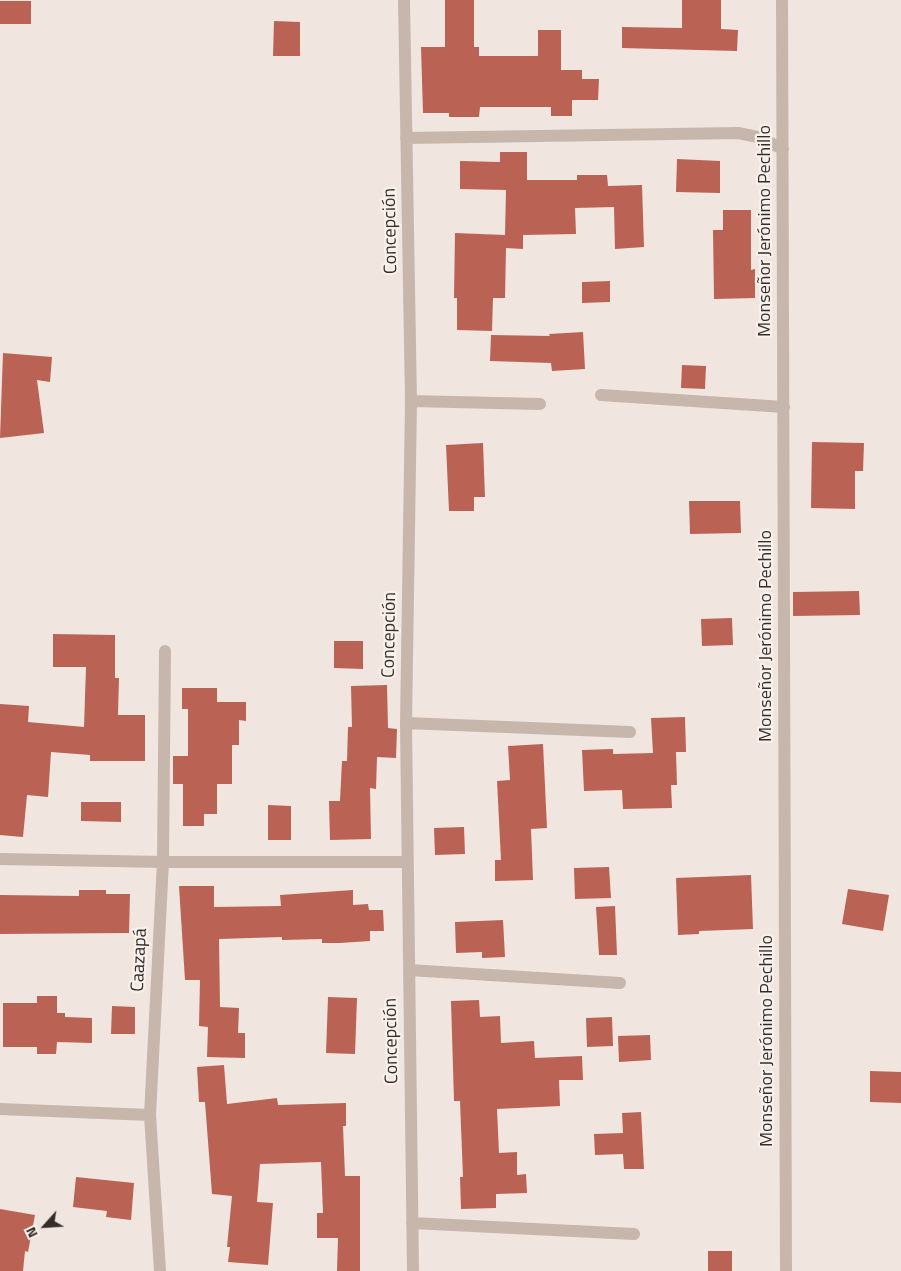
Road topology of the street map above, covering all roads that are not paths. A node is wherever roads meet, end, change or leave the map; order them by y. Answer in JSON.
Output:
{"nodes":[{"id":1,"x":404,"y":0,"type":"edge"},
{"id":2,"x":782,"y":0,"type":"edge"},
{"id":3,"x":406,"y":138,"type":"junction"},
{"id":4,"x":783,"y":149,"type":"junction"},
{"id":5,"x":601,"y":395,"type":"dead end"},
{"id":6,"x":411,"y":401,"type":"junction"},
{"id":7,"x":540,"y":404,"type":"dead end"},
{"id":8,"x":784,"y":408,"type":"junction"},
{"id":9,"x":165,"y":651,"type":"dead end"},
{"id":10,"x":406,"y":723,"type":"junction"},
{"id":11,"x":630,"y":732,"type":"dead end"},
{"id":12,"x":0,"y":859,"type":"edge"},
{"id":13,"x":163,"y":862,"type":"junction"},
{"id":14,"x":408,"y":862,"type":"junction"},
{"id":15,"x":409,"y":970,"type":"junction"},
{"id":16,"x":620,"y":983,"type":"dead end"},
{"id":17,"x":0,"y":1109,"type":"edge"},
{"id":18,"x":150,"y":1115,"type":"junction"},
{"id":19,"x":412,"y":1223,"type":"junction"},
{"id":20,"x":634,"y":1234,"type":"dead end"},
{"id":21,"x":160,"y":1271,"type":"edge"},
{"id":22,"x":413,"y":1271,"type":"edge"},
{"id":23,"x":786,"y":1271,"type":"edge"}],
"edges":[{"from":1,"to":3,"type":"street","name":"Concepción"},
{"from":2,"to":4,"type":"street","name":"Monseñor Jerónimo Pechillo"},
{"from":3,"to":4,"type":"street"},
{"from":3,"to":6,"type":"street","name":"Concepción"},
{"from":4,"to":8,"type":"street","name":"Monseñor Jerónimo Pechillo"},
{"from":5,"to":8,"type":"street"},
{"from":6,"to":7,"type":"street"},
{"from":6,"to":10,"type":"street","name":"Concepción"},
{"from":8,"to":23,"type":"street","name":"Monseñor Jerónimo Pechillo"},
{"from":9,"to":13,"type":"street","name":"Caazapá"},
{"from":10,"to":11,"type":"street"},
{"from":10,"to":14,"type":"street","name":"Concepción"},
{"from":12,"to":13,"type":"street"},
{"from":13,"to":14,"type":"street"},
{"from":13,"to":18,"type":"street","name":"Caazapá"},
{"from":14,"to":15,"type":"street","name":"Concepción"},
{"from":15,"to":16,"type":"street"},
{"from":15,"to":19,"type":"street","name":"Concepción"},
{"from":17,"to":18,"type":"street"},
{"from":18,"to":21,"type":"street","name":"Caazapá"},
{"from":19,"to":20,"type":"street"},
{"from":19,"to":22,"type":"street","name":"Concepción"}]}
